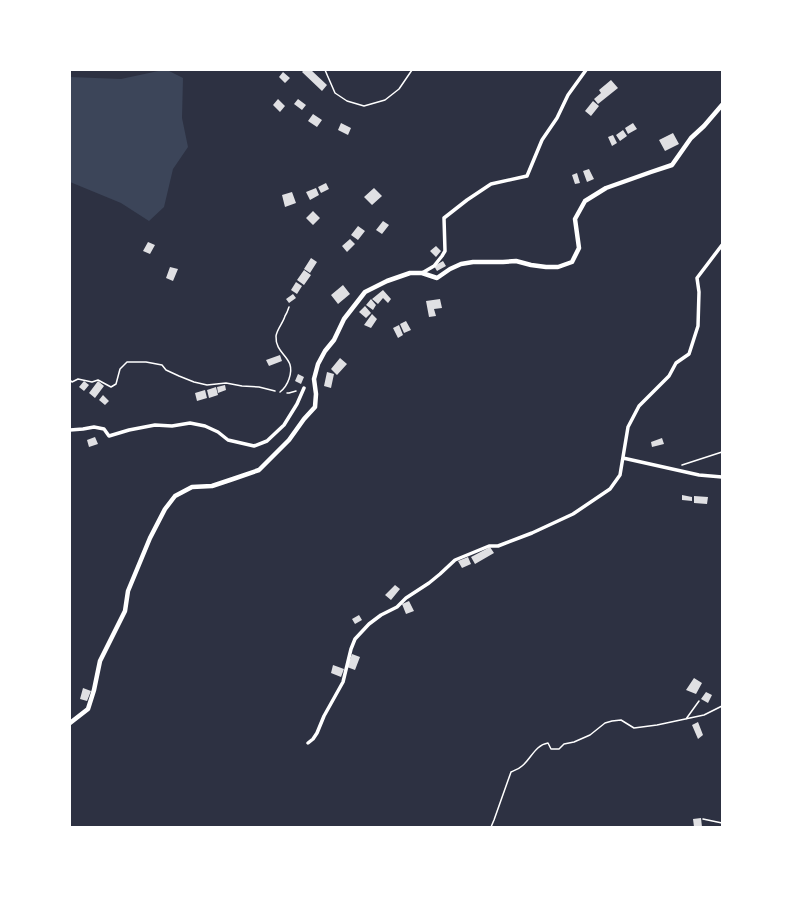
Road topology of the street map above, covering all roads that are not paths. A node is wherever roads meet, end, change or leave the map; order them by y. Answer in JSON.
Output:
{"nodes":[{"id":1,"x":586,"y":70,"type":"edge"},
{"id":2,"x":722,"y":105,"type":"edge"},
{"id":3,"x":722,"y":245,"type":"edge"},
{"id":4,"x":422,"y":273,"type":"junction"},
{"id":5,"x":289,"y":307,"type":"dead end"},
{"id":6,"x":304,"y":388,"type":"road end"},
{"id":7,"x":280,"y":392,"type":"road end"},
{"id":8,"x":70,"y":430,"type":"edge"},
{"id":9,"x":623,"y":458,"type":"junction"},
{"id":10,"x":722,"y":477,"type":"edge"},
{"id":11,"x":70,"y":724,"type":"edge"},
{"id":12,"x":308,"y":743,"type":"dead end"}],
"edges":[{"from":1,"to":4,"type":"street"},
{"from":2,"to":4,"type":"street"},
{"from":3,"to":9,"type":"street"},
{"from":4,"to":11,"type":"street"},
{"from":5,"to":7,"type":"lane"},
{"from":6,"to":8,"type":"street"},
{"from":9,"to":10,"type":"street"},
{"from":9,"to":12,"type":"street"}]}
